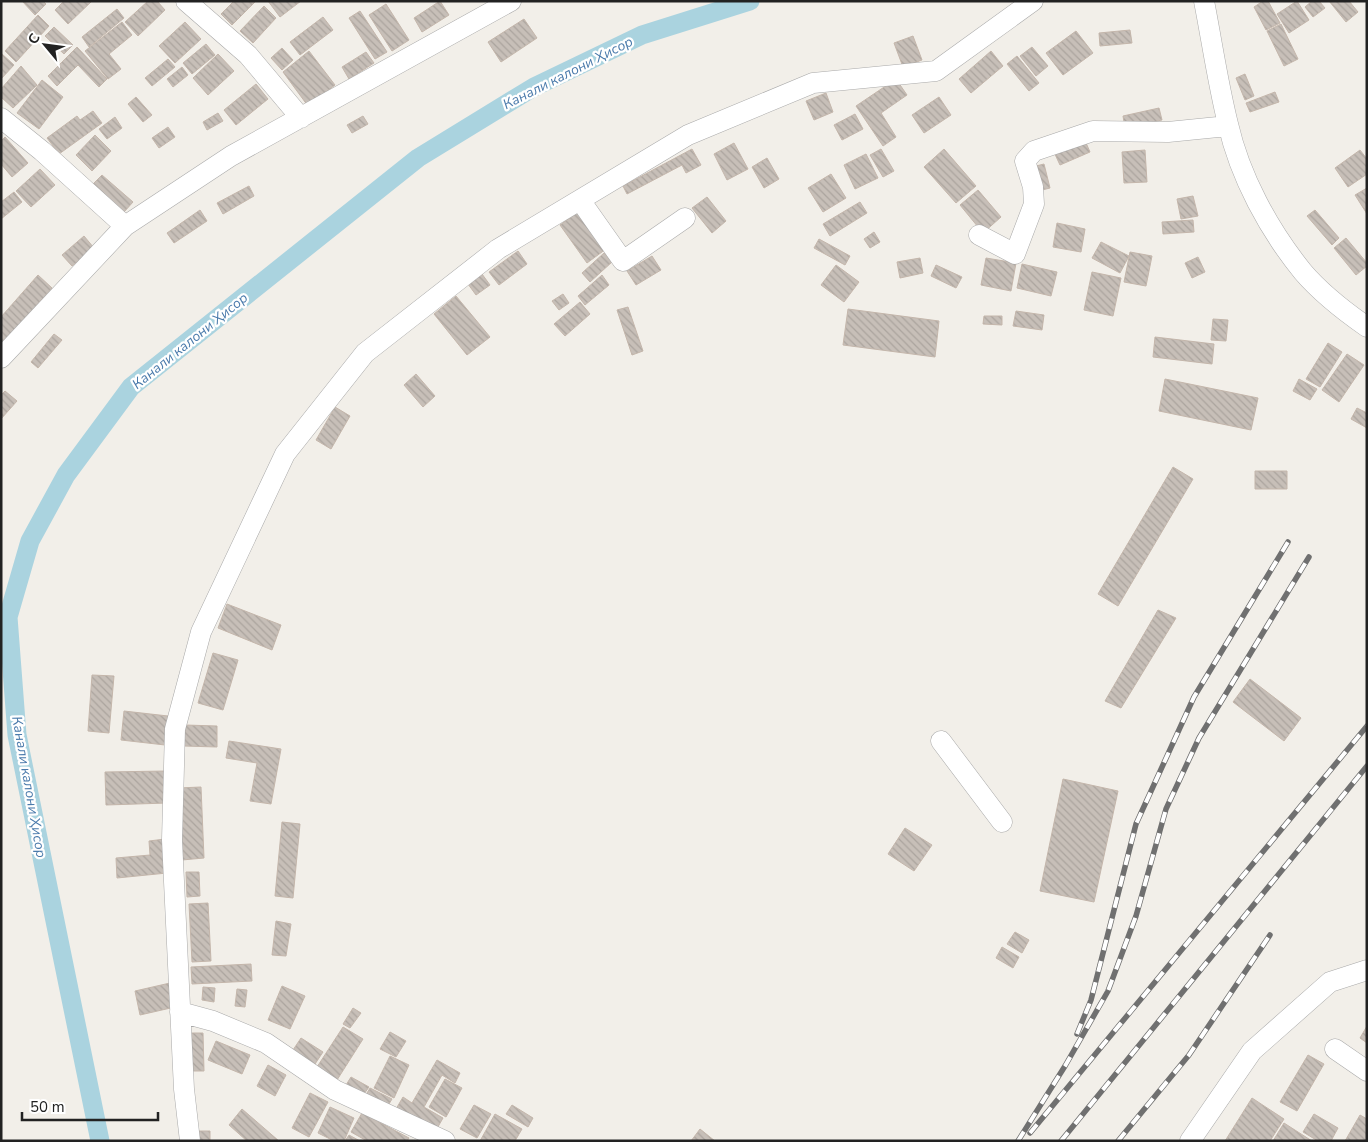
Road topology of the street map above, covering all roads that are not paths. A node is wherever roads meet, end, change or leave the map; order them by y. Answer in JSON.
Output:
{"nodes":[{"id":1,"x":186,"y":1,"type":"edge"},
{"id":2,"x":1033,"y":1,"type":"edge"},
{"id":3,"x":1204,"y":1,"type":"edge"},
{"id":4,"x":503,"y":3,"type":"edge"},
{"id":5,"x":1,"y":118,"type":"edge"},
{"id":6,"x":300,"y":118,"type":"junction"},
{"id":7,"x":1228,"y":126,"type":"junction"},
{"id":8,"x":580,"y":200,"type":"junction"},
{"id":9,"x":685,"y":218,"type":"dead end"},
{"id":10,"x":125,"y":226,"type":"junction"},
{"id":11,"x":979,"y":234,"type":"dead end"},
{"id":12,"x":1367,"y":326,"type":"edge"},
{"id":13,"x":1,"y":358,"type":"edge"},
{"id":14,"x":941,"y":741,"type":"dead end"},
{"id":15,"x":1002,"y":822,"type":"dead end"},
{"id":16,"x":1367,"y":970,"type":"edge"},
{"id":17,"x":180,"y":1012,"type":"junction"},
{"id":18,"x":1335,"y":1049,"type":"dead end"},
{"id":19,"x":1367,"y":1071,"type":"edge"},
{"id":20,"x":190,"y":1141,"type":"edge"},
{"id":21,"x":445,"y":1141,"type":"edge"},
{"id":22,"x":1190,"y":1141,"type":"edge"}],
"edges":[{"from":1,"to":6,"type":"street"},
{"from":2,"to":8,"type":"street"},
{"from":3,"to":7,"type":"street"},
{"from":4,"to":6,"type":"street"},
{"from":5,"to":10,"type":"street"},
{"from":6,"to":10,"type":"street"},
{"from":7,"to":11,"type":"street"},
{"from":7,"to":12,"type":"street"},
{"from":8,"to":9,"type":"street"},
{"from":8,"to":17,"type":"street"},
{"from":10,"to":13,"type":"street"},
{"from":14,"to":15,"type":"street"},
{"from":16,"to":22,"type":"street"},
{"from":17,"to":20,"type":"street"},
{"from":17,"to":21,"type":"street"},
{"from":18,"to":19,"type":"street"}]}
